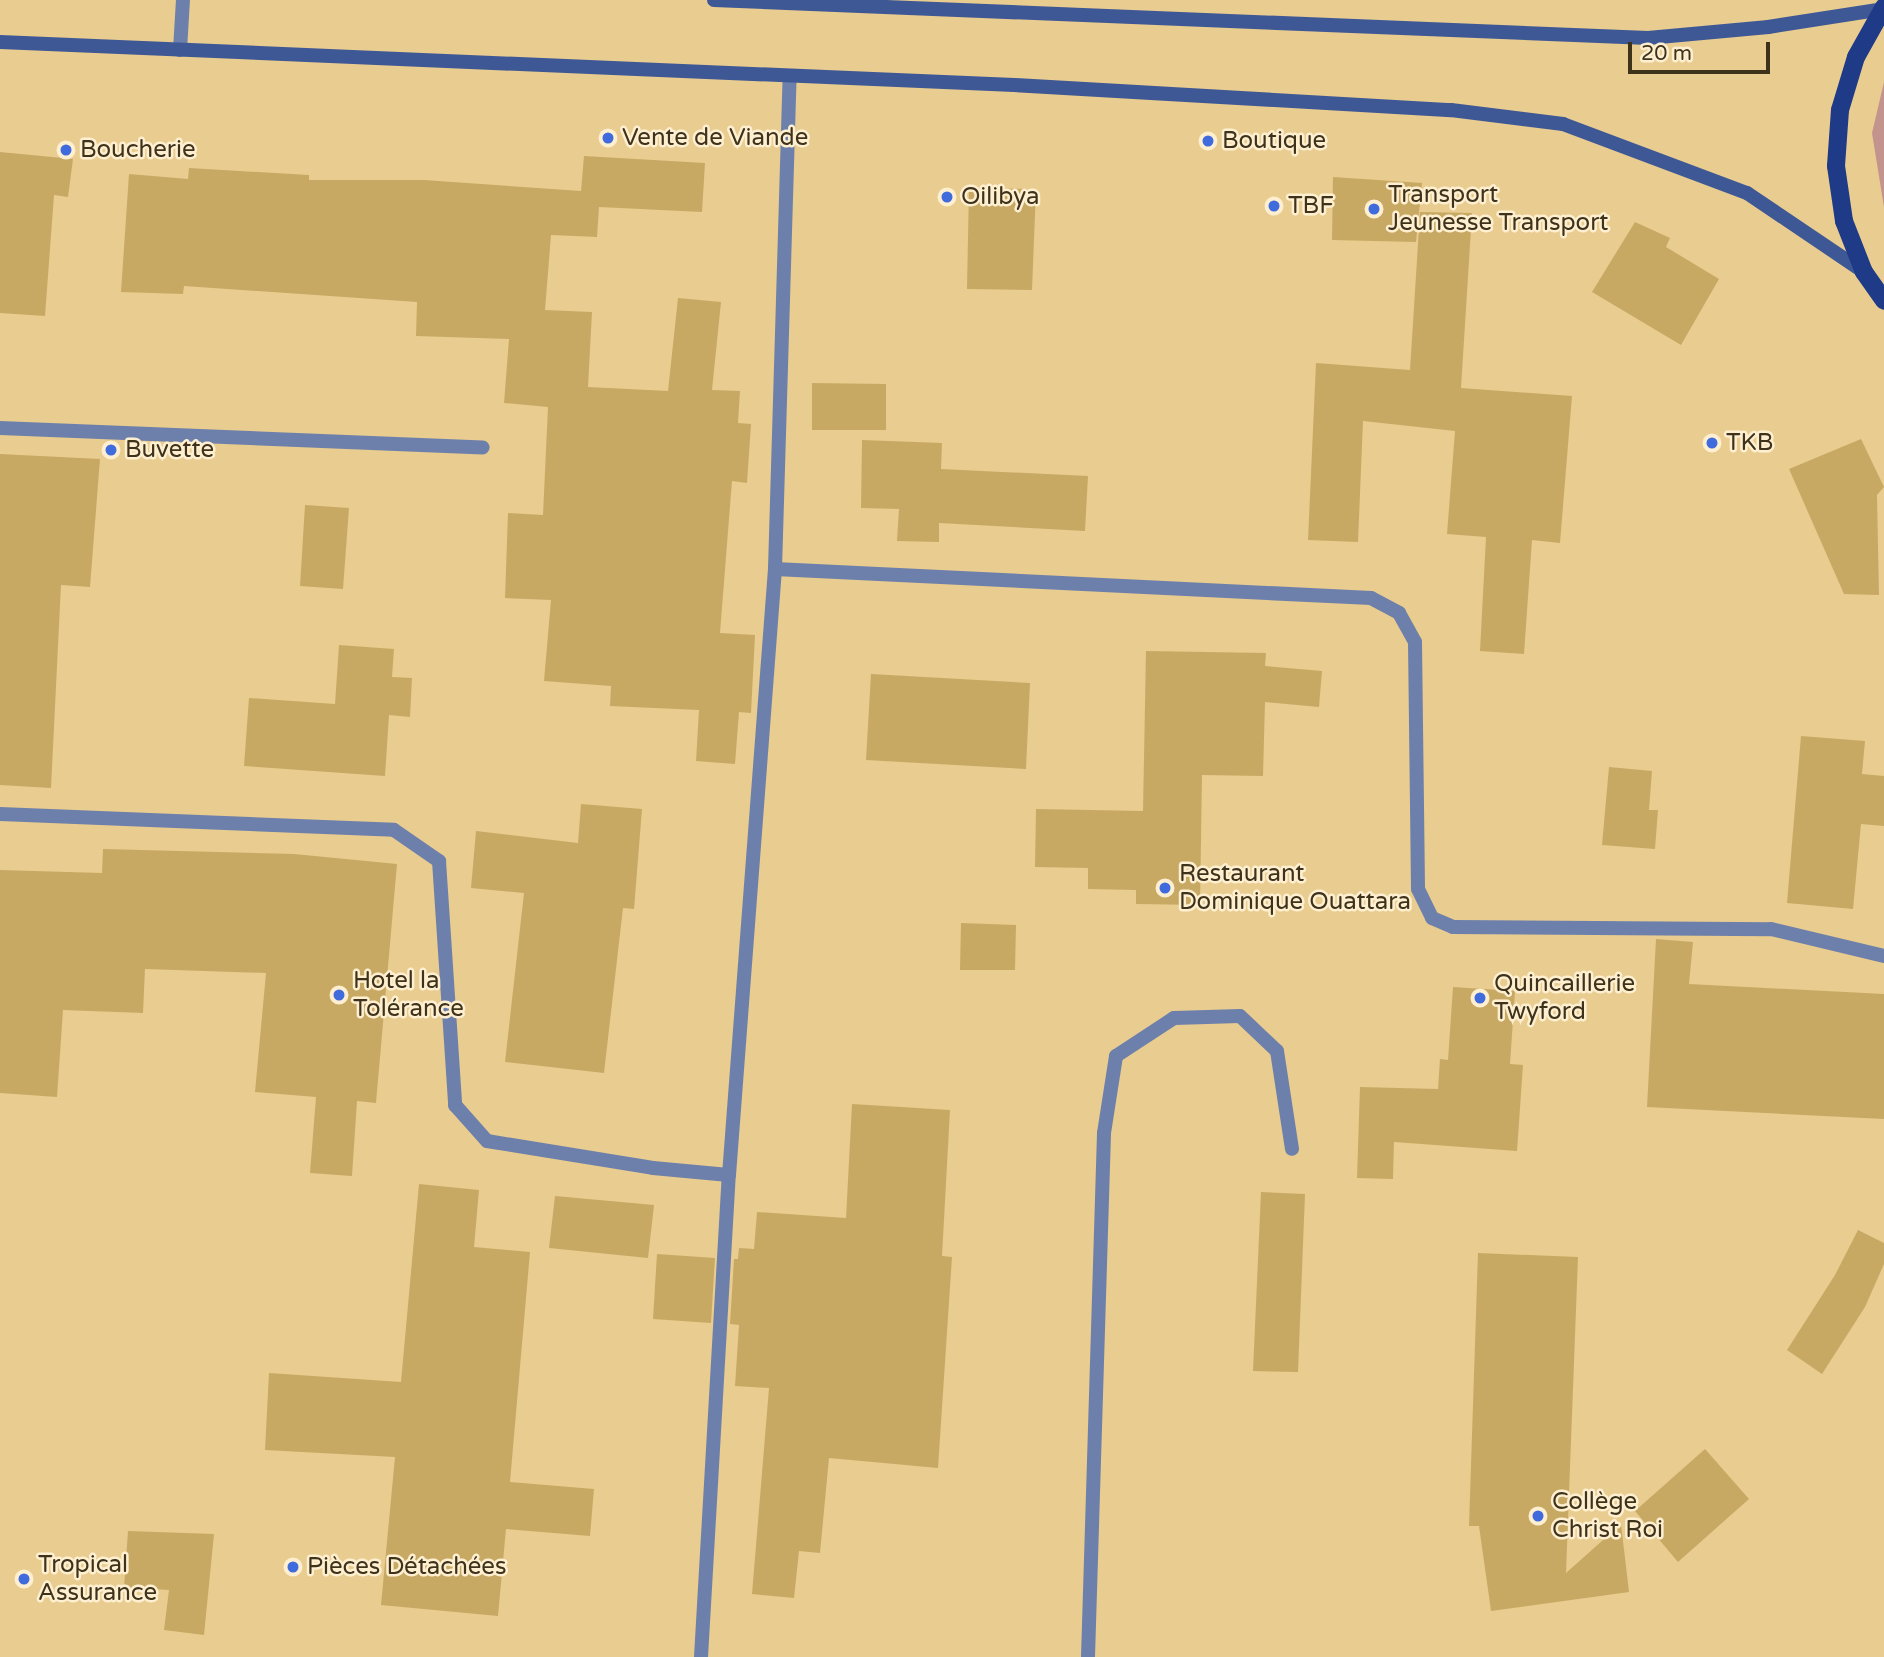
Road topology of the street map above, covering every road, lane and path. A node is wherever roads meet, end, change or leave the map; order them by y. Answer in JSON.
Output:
{"nodes":[{"id":1,"x":183,"y":0,"type":"edge"},
{"id":2,"x":714,"y":0,"type":"edge"},
{"id":3,"x":1883,"y":8,"type":"edge"},
{"id":4,"x":0,"y":42,"type":"edge"},
{"id":5,"x":180,"y":50,"type":"junction"},
{"id":6,"x":790,"y":78,"type":"junction"},
{"id":7,"x":1864,"y":272,"type":"junction"},
{"id":8,"x":1884,"y":301,"type":"edge"},
{"id":9,"x":0,"y":428,"type":"edge"},
{"id":10,"x":483,"y":447,"type":"dead end"},
{"id":11,"x":775,"y":569,"type":"junction"},
{"id":12,"x":0,"y":814,"type":"edge"},
{"id":13,"x":1884,"y":956,"type":"edge"},
{"id":14,"x":1292,"y":1149,"type":"dead end"},
{"id":15,"x":729,"y":1175,"type":"junction"},
{"id":16,"x":701,"y":1657,"type":"edge"},
{"id":17,"x":1088,"y":1657,"type":"edge"}],
"edges":[{"from":1,"to":5,"type":"street"},
{"from":2,"to":3,"type":"main road"},
{"from":3,"to":7,"type":"main road"},
{"from":4,"to":5,"type":"main road"},
{"from":5,"to":6,"type":"main road"},
{"from":6,"to":7,"type":"main road"},
{"from":6,"to":11,"type":"street"},
{"from":7,"to":8,"type":"main road"},
{"from":9,"to":10,"type":"street"},
{"from":11,"to":13,"type":"street"},
{"from":11,"to":15,"type":"street"},
{"from":12,"to":15,"type":"street"},
{"from":14,"to":17,"type":"street"},
{"from":15,"to":16,"type":"street"}]}
